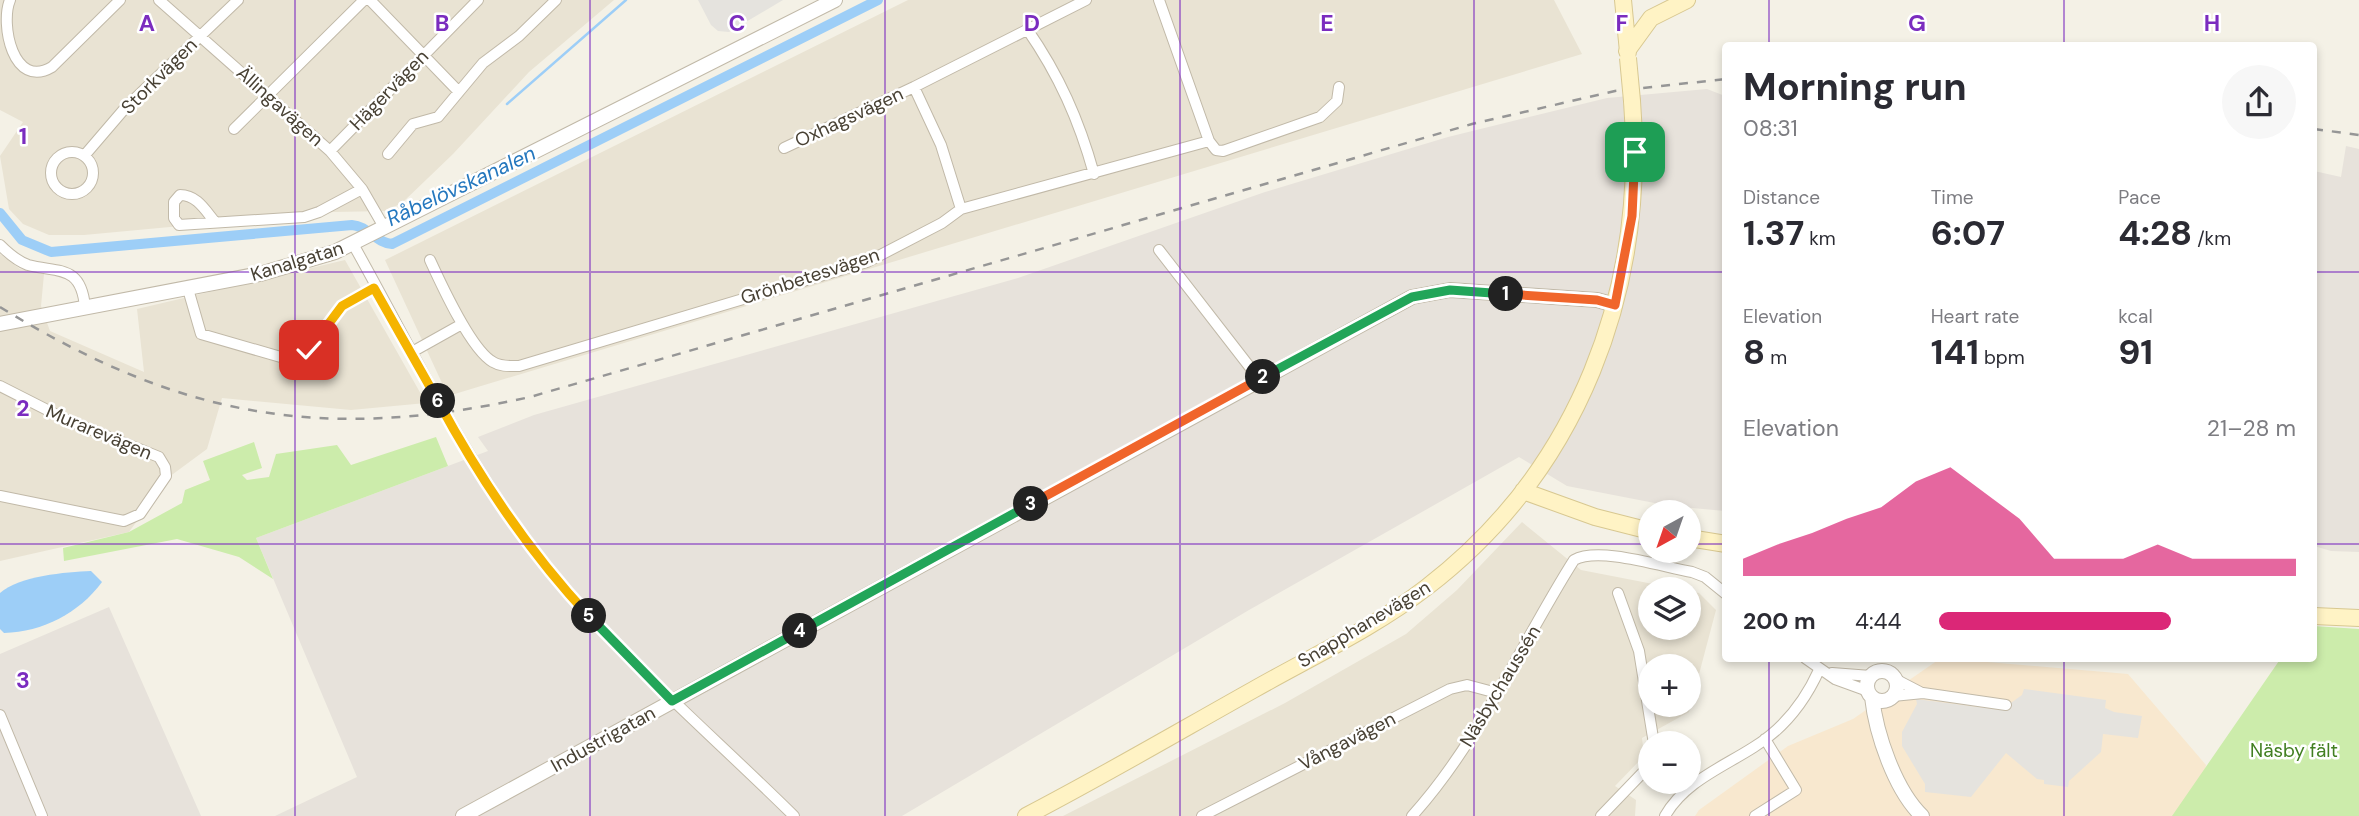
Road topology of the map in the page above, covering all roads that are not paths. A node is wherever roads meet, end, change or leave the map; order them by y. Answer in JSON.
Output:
{"nodes":[{"id":1,"x":10,"y":0,"type":"edge"},
{"id":2,"x":120,"y":0,"type":"edge"},
{"id":3,"x":159,"y":0,"type":"edge"},
{"id":4,"x":238,"y":0,"type":"edge"},
{"id":5,"x":364,"y":0,"type":"edge"},
{"id":6,"x":370,"y":0,"type":"edge"},
{"id":7,"x":478,"y":0,"type":"edge"},
{"id":8,"x":556,"y":0,"type":"edge"},
{"id":9,"x":835,"y":0,"type":"edge"},
{"id":10,"x":1086,"y":0,"type":"edge"},
{"id":11,"x":1159,"y":0,"type":"edge"},
{"id":12,"x":1687,"y":0,"type":"edge"},
{"id":13,"x":1623,"y":1,"type":"edge"},
{"id":14,"x":1027,"y":29,"type":"junction"},
{"id":15,"x":199,"y":35,"type":"junction"},
{"id":16,"x":423,"y":55,"type":"junction"},
{"id":17,"x":1628,"y":55,"type":"junction"},
{"id":18,"x":914,"y":87,"type":"junction"},
{"id":19,"x":1339,"y":88,"type":"dead end"},
{"id":20,"x":459,"y":92,"type":"junction"},
{"id":21,"x":268,"y":96,"type":"junction"},
{"id":22,"x":234,"y":129,"type":"dead end"},
{"id":23,"x":1209,"y":141,"type":"junction"},
{"id":24,"x":784,"y":148,"type":"dead end"},
{"id":25,"x":330,"y":151,"type":"junction"},
{"id":26,"x":388,"y":154,"type":"dead end"},
{"id":27,"x":84,"y":156,"type":"junction"},
{"id":28,"x":1094,"y":174,"type":"junction"},
{"id":29,"x":362,"y":189,"type":"junction"},
{"id":30,"x":961,"y":209,"type":"junction"},
{"id":31,"x":215,"y":222,"type":"dead end"},
{"id":32,"x":380,"y":230,"type":"junction"},
{"id":33,"x":358,"y":242,"type":"junction"},
{"id":34,"x":0,"y":245,"type":"edge"},
{"id":35,"x":1159,"y":250,"type":"dead end"},
{"id":36,"x":430,"y":260,"type":"dead end"},
{"id":37,"x":374,"y":288,"type":"junction"},
{"id":38,"x":188,"y":289,"type":"junction"},
{"id":39,"x":1615,"y":305,"type":"junction"},
{"id":40,"x":85,"y":307,"type":"junction"},
{"id":41,"x":0,"y":324,"type":"edge"},
{"id":42,"x":463,"y":324,"type":"junction"},
{"id":43,"x":412,"y":352,"type":"junction"},
{"id":44,"x":1259,"y":379,"type":"junction"},
{"id":45,"x":0,"y":386,"type":"edge"},
{"id":46,"x":1527,"y":485,"type":"junction"},
{"id":47,"x":0,"y":496,"type":"edge"},
{"id":48,"x":1638,"y":526,"type":"edge"},
{"id":49,"x":1701,"y":540,"type":"edge"},
{"id":50,"x":1722,"y":543,"type":"edge"},
{"id":51,"x":1722,"y":591,"type":"edge"},
{"id":52,"x":1618,"y":593,"type":"dead end"},
{"id":53,"x":2317,"y":616,"type":"edge"},
{"id":54,"x":2359,"y":618,"type":"edge"},
{"id":55,"x":1810,"y":662,"type":"edge"},
{"id":56,"x":1881,"y":662,"type":"edge"},
{"id":57,"x":1893,"y":662,"type":"edge"},
{"id":58,"x":1819,"y":670,"type":"junction"},
{"id":59,"x":1873,"y":674,"type":"junction"},
{"id":60,"x":1894,"y":677,"type":"junction"},
{"id":61,"x":1497,"y":693,"type":"junction"},
{"id":62,"x":1923,"y":693,"type":"junction"},
{"id":63,"x":1870,"y":694,"type":"junction"},
{"id":64,"x":1891,"y":698,"type":"junction"},
{"id":65,"x":672,"y":701,"type":"junction"},
{"id":66,"x":2006,"y":705,"type":"dead end"},
{"id":67,"x":0,"y":715,"type":"edge"},
{"id":68,"x":1652,"y":731,"type":"edge"},
{"id":69,"x":1765,"y":739,"type":"junction"},
{"id":70,"x":1886,"y":748,"type":"junction"},
{"id":71,"x":1701,"y":776,"type":"edge"},
{"id":72,"x":1638,"y":777,"type":"edge"},
{"id":73,"x":1678,"y":794,"type":"edge"},
{"id":74,"x":42,"y":816,"type":"edge"},
{"id":75,"x":463,"y":816,"type":"edge"},
{"id":76,"x":794,"y":816,"type":"edge"},
{"id":77,"x":1026,"y":816,"type":"edge"},
{"id":78,"x":1202,"y":816,"type":"edge"},
{"id":79,"x":1412,"y":816,"type":"edge"},
{"id":80,"x":1601,"y":816,"type":"edge"},
{"id":81,"x":1665,"y":816,"type":"edge"},
{"id":82,"x":1755,"y":816,"type":"edge"},
{"id":83,"x":1922,"y":816,"type":"edge"}],
"edges":[{"from":1,"to":2,"type":"street"},
{"from":3,"to":15,"type":"street","name":"Ällingavägen"},
{"from":4,"to":15,"type":"street","name":"Storkvägen"},
{"from":5,"to":21,"type":"street"},
{"from":6,"to":16,"type":"street"},
{"from":7,"to":16,"type":"street","name":"Hägervägen"},
{"from":8,"to":20,"type":"street"},
{"from":9,"to":32,"type":"street","name":"Kanalgatan"},
{"from":10,"to":14,"type":"street","name":"Oxhagsvägen"},
{"from":11,"to":23,"type":"street"},
{"from":12,"to":17,"type":"main road"},
{"from":13,"to":17,"type":"main road","name":"Snapphanevägen"},
{"from":14,"to":18,"type":"street","name":"Oxhagsvägen"},
{"from":14,"to":28,"type":"street"},
{"from":15,"to":21,"type":"street","name":"Ällingavägen"},
{"from":15,"to":27,"type":"street","name":"Storkvägen"},
{"from":16,"to":20,"type":"street"},
{"from":16,"to":25,"type":"street","name":"Hägervägen"},
{"from":17,"to":39,"type":"main road","name":"Snapphanevägen","bridge":true},
{"from":18,"to":24,"type":"street","name":"Oxhagsvägen"},
{"from":18,"to":30,"type":"street","name":"Oxhagsvägen"},
{"from":19,"to":23,"type":"street"},
{"from":20,"to":26,"type":"street"},
{"from":21,"to":22,"type":"street"},
{"from":21,"to":25,"type":"street","name":"Ällingavägen"},
{"from":23,"to":28,"type":"street","name":"Grönbetesvägen"},
{"from":25,"to":29,"type":"street","name":"Ällingavägen"},
{"from":27,"to":27,"type":"street"},
{"from":28,"to":30,"type":"street","name":"Grönbetesvägen"},
{"from":29,"to":31,"type":"street"},
{"from":29,"to":32,"type":"street","name":"Ällingavägen"},
{"from":30,"to":42,"type":"street","name":"Grönbetesvägen"},
{"from":32,"to":33,"type":"street","name":"Kanalgatan"},
{"from":33,"to":37,"type":"street"},
{"from":33,"to":38,"type":"street","name":"Kanalgatan"},
{"from":34,"to":40,"type":"street"},
{"from":35,"to":44,"type":"street"},
{"from":36,"to":42,"type":"street","name":"Grönbetesvägen"},
{"from":37,"to":38,"type":"street"},
{"from":37,"to":43,"type":"street"},
{"from":38,"to":40,"type":"street","name":"Kanalgatan"},
{"from":39,"to":44,"type":"street","name":"Industrigatan"},
{"from":39,"to":46,"type":"main road","name":"Snapphanevägen"},
{"from":40,"to":41,"type":"street","name":"Kanalgatan"},
{"from":42,"to":43,"type":"street"},
{"from":43,"to":65,"type":"street"},
{"from":44,"to":65,"type":"street","name":"Industrigatan"},
{"from":45,"to":47,"type":"street","name":"Murarevägen"},
{"from":46,"to":48,"type":"main road"},
{"from":46,"to":77,"type":"main road","name":"Snapphanevägen"},
{"from":49,"to":50,"type":"main road"},
{"from":51,"to":61,"type":"street","name":"Näsbychaussén"},
{"from":52,"to":68,"type":"street"},
{"from":53,"to":54,"type":"main road"},
{"from":55,"to":58,"type":"street"},
{"from":56,"to":59,"type":"street"},
{"from":57,"to":60,"type":"street"},
{"from":58,"to":59,"type":"street"},
{"from":58,"to":63,"type":"street"},
{"from":58,"to":69,"type":"street"},
{"from":59,"to":60,"type":"street"},
{"from":59,"to":63,"type":"street"},
{"from":60,"to":62,"type":"street"},
{"from":60,"to":64,"type":"street"},
{"from":61,"to":78,"type":"street","name":"Vångavägen"},
{"from":61,"to":79,"type":"street","name":"Näsbychaussén"},
{"from":62,"to":64,"type":"street"},
{"from":62,"to":66,"type":"street"},
{"from":63,"to":64,"type":"street"},
{"from":63,"to":70,"type":"street"},
{"from":64,"to":70,"type":"street"},
{"from":65,"to":75,"type":"street","name":"Industrigatan"},
{"from":65,"to":76,"type":"street"},
{"from":67,"to":74,"type":"street"},
{"from":69,"to":71,"type":"street"},
{"from":69,"to":82,"type":"street"},
{"from":70,"to":83,"type":"street"},
{"from":72,"to":80,"type":"street"},
{"from":73,"to":81,"type":"street"}]}
